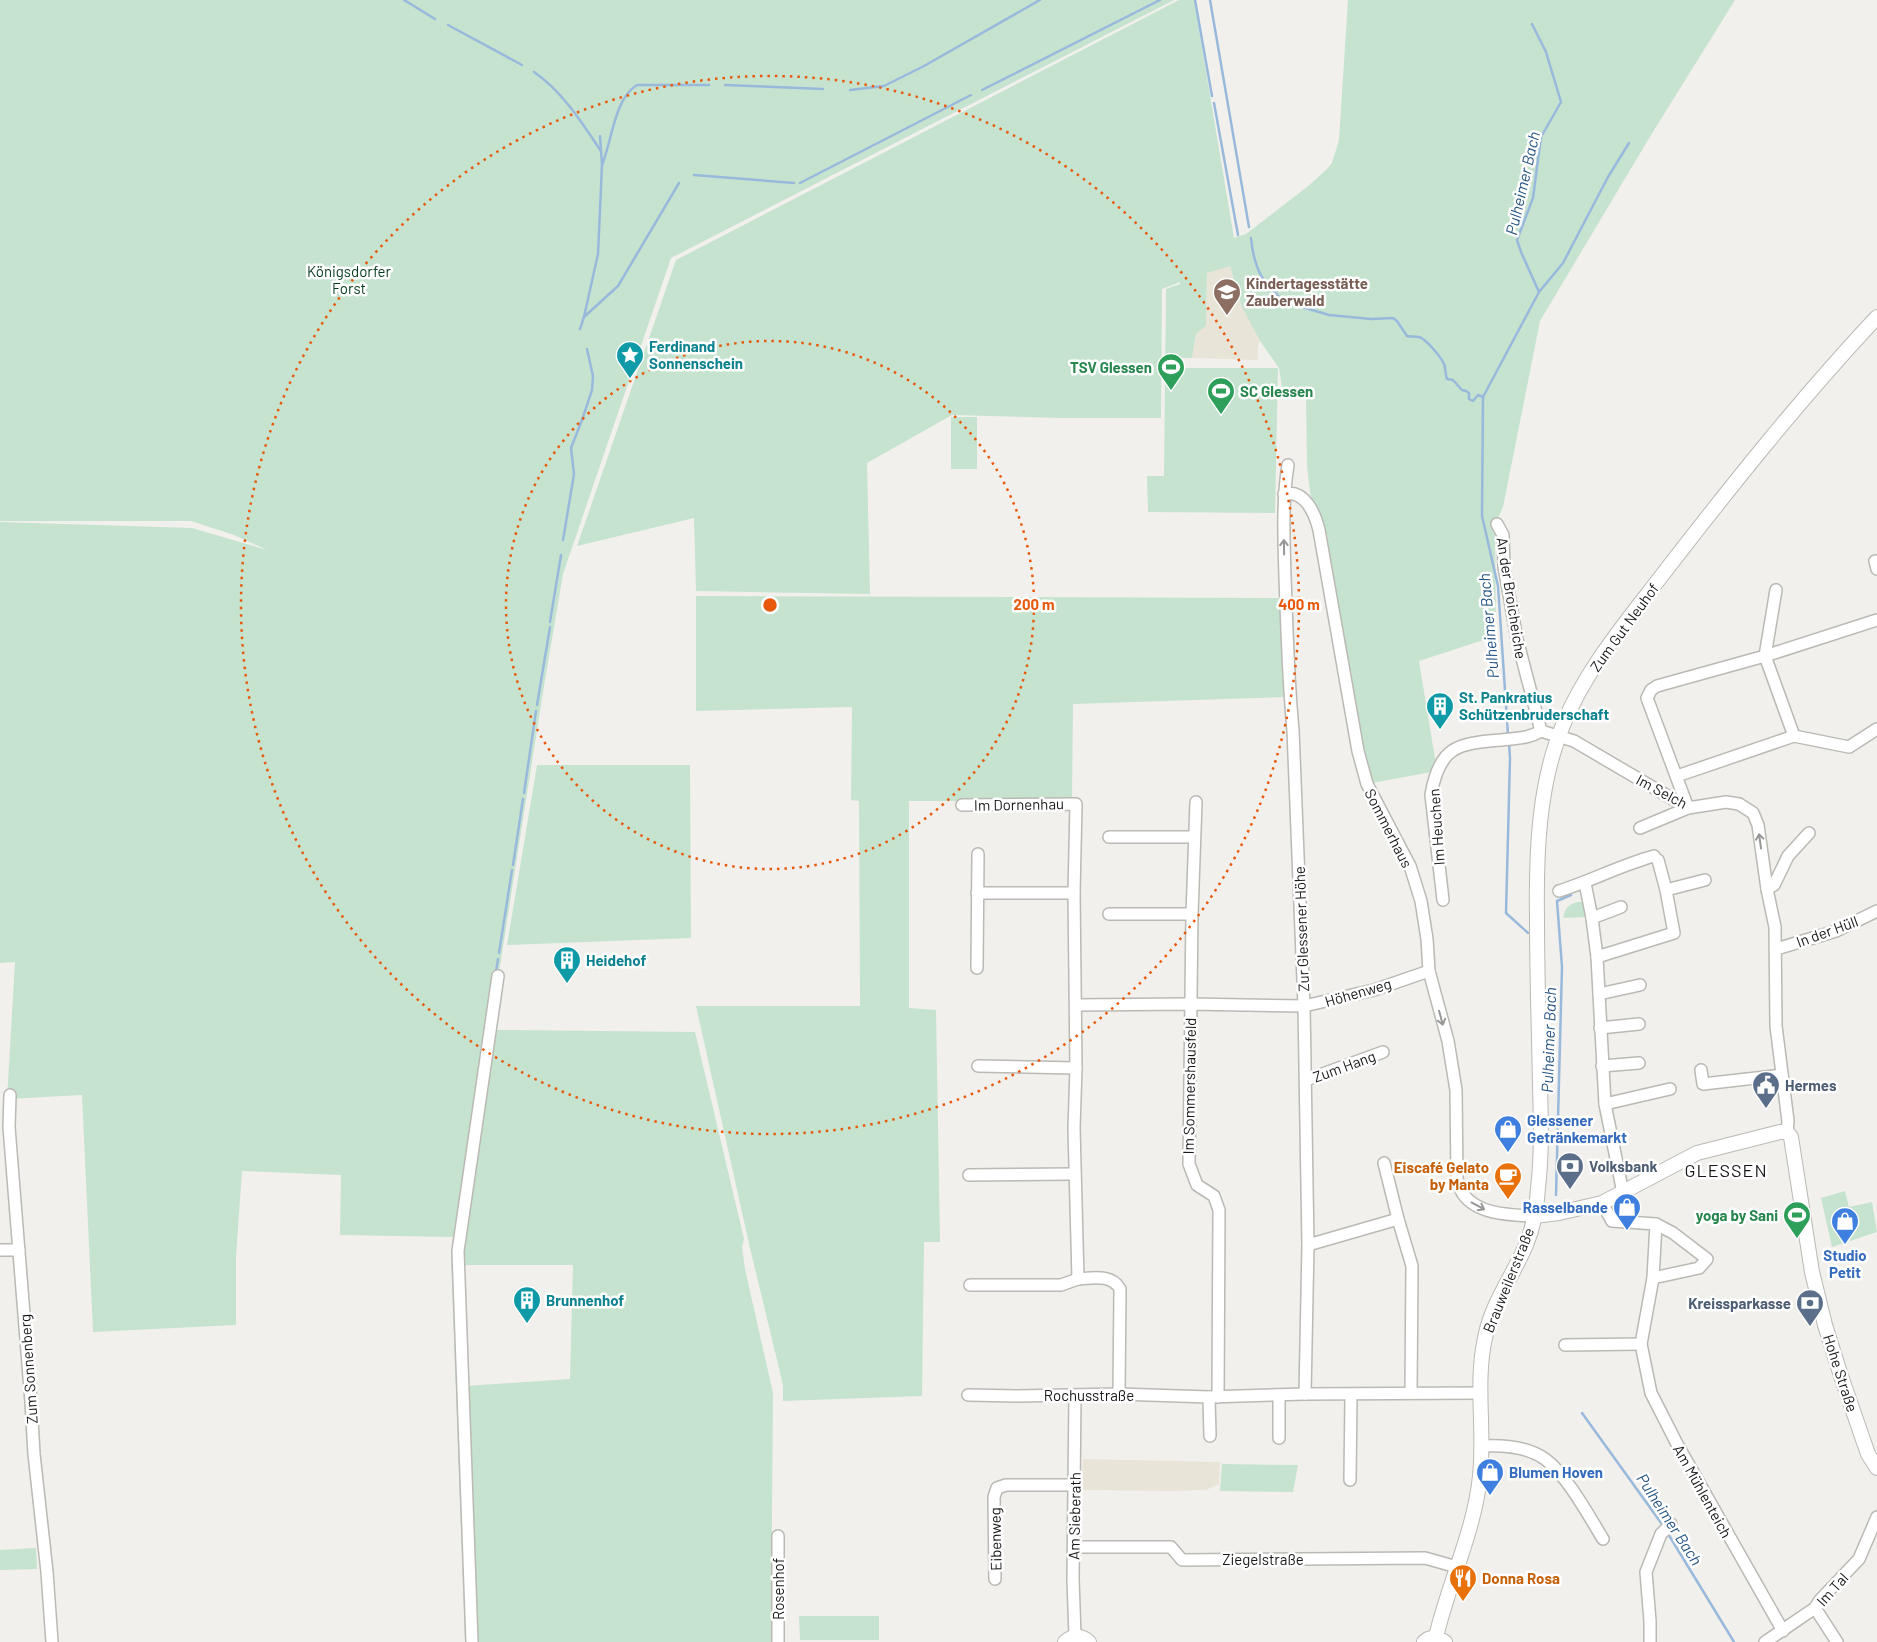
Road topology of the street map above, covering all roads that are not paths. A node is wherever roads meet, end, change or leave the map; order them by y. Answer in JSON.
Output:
{"nodes":[{"id":1,"x":1877,"y":317,"type":"edge"},
{"id":2,"x":1288,"y":465,"type":"dead end"},
{"id":3,"x":1284,"y":494,"type":"junction"},
{"id":4,"x":1497,"y":524,"type":"dead end"},
{"id":5,"x":1776,"y":590,"type":"dead end"},
{"id":6,"x":1877,"y":620,"type":"edge"},
{"id":7,"x":1765,"y":656,"type":"junction"},
{"id":8,"x":1877,"y":729,"type":"edge"},
{"id":9,"x":1541,"y":731,"type":"junction"},
{"id":10,"x":1794,"y":736,"type":"junction"},
{"id":11,"x":1558,"y":737,"type":"junction"},
{"id":12,"x":1677,"y":776,"type":"junction"},
{"id":13,"x":1196,"y":802,"type":"dead end"},
{"id":14,"x":962,"y":805,"type":"dead end"},
{"id":15,"x":1692,"y":807,"type":"junction"},
{"id":16,"x":1640,"y":828,"type":"dead end"},
{"id":17,"x":1809,"y":833,"type":"dead end"},
{"id":18,"x":1109,"y":837,"type":"dead end"},
{"id":19,"x":1193,"y":837,"type":"junction"},
{"id":20,"x":978,"y":854,"type":"dead end"},
{"id":21,"x":1705,"y":880,"type":"dead end"},
{"id":22,"x":1585,"y":883,"type":"junction"},
{"id":23,"x":1767,"y":889,"type":"junction"},
{"id":24,"x":1666,"y":890,"type":"junction"},
{"id":25,"x":1559,"y":891,"type":"dead end"},
{"id":26,"x":977,"y":893,"type":"junction"},
{"id":27,"x":1074,"y":893,"type":"junction"},
{"id":28,"x":1443,"y":900,"type":"dead end"},
{"id":29,"x":1621,"y":908,"type":"dead end"},
{"id":30,"x":1877,"y":911,"type":"edge"},
{"id":31,"x":1109,"y":914,"type":"dead end"},
{"id":32,"x":1192,"y":914,"type":"junction"},
{"id":33,"x":1592,"y":918,"type":"junction"},
{"id":34,"x":1776,"y":949,"type":"junction"},
{"id":35,"x":1597,"y":957,"type":"junction"},
{"id":36,"x":977,"y":968,"type":"dead end"},
{"id":37,"x":1429,"y":971,"type":"junction"},
{"id":38,"x":498,"y":976,"type":"dead end"},
{"id":39,"x":1640,"y":985,"type":"dead end"},
{"id":40,"x":1599,"y":994,"type":"junction"},
{"id":41,"x":1190,"y":1004,"type":"junction"},
{"id":42,"x":1076,"y":1006,"type":"junction"},
{"id":43,"x":1304,"y":1006,"type":"junction"},
{"id":44,"x":1639,"y":1024,"type":"dead end"},
{"id":45,"x":1600,"y":1028,"type":"junction"},
{"id":46,"x":1383,"y":1052,"type":"dead end"},
{"id":47,"x":1639,"y":1063,"type":"dead end"},
{"id":48,"x":978,"y":1066,"type":"dead end"},
{"id":49,"x":1602,"y":1066,"type":"junction"},
{"id":50,"x":1076,"y":1068,"type":"junction"},
{"id":51,"x":1701,"y":1070,"type":"dead end"},
{"id":52,"x":1782,"y":1075,"type":"junction"},
{"id":53,"x":1306,"y":1080,"type":"junction"},
{"id":54,"x":1670,"y":1089,"type":"dead end"},
{"id":55,"x":10,"y":1095,"type":"dead end"},
{"id":56,"x":1605,"y":1104,"type":"junction"},
{"id":57,"x":4,"y":1127,"type":"edge"},
{"id":58,"x":1786,"y":1132,"type":"junction"},
{"id":59,"x":1384,"y":1163,"type":"dead end"},
{"id":60,"x":1075,"y":1174,"type":"junction"},
{"id":61,"x":969,"y":1175,"type":"dead end"},
{"id":62,"x":1623,"y":1193,"type":"junction"},
{"id":63,"x":1602,"y":1202,"type":"junction"},
{"id":64,"x":1534,"y":1216,"type":"junction"},
{"id":65,"x":1398,"y":1219,"type":"junction"},
{"id":66,"x":1656,"y":1224,"type":"junction"},
{"id":67,"x":1308,"y":1245,"type":"junction"},
{"id":68,"x":0,"y":1250,"type":"edge"},
{"id":69,"x":19,"y":1250,"type":"junction"},
{"id":70,"x":1653,"y":1278,"type":"junction"},
{"id":71,"x":1078,"y":1279,"type":"junction"},
{"id":72,"x":970,"y":1285,"type":"dead end"},
{"id":73,"x":1641,"y":1344,"type":"junction"},
{"id":74,"x":1565,"y":1345,"type":"dead end"},
{"id":75,"x":1411,"y":1393,"type":"junction"},
{"id":76,"x":1480,"y":1393,"type":"junction"},
{"id":77,"x":968,"y":1394,"type":"dead end"},
{"id":78,"x":1119,"y":1394,"type":"junction"},
{"id":79,"x":1305,"y":1394,"type":"junction"},
{"id":80,"x":1279,"y":1395,"type":"junction"},
{"id":81,"x":1351,"y":1395,"type":"junction"},
{"id":82,"x":1075,"y":1396,"type":"junction"},
{"id":83,"x":1213,"y":1398,"type":"junction"},
{"id":84,"x":1210,"y":1436,"type":"dead end"},
{"id":85,"x":1279,"y":1438,"type":"dead end"},
{"id":86,"x":1482,"y":1446,"type":"junction"},
{"id":87,"x":1876,"y":1470,"type":"edge"},
{"id":88,"x":1350,"y":1480,"type":"dead end"},
{"id":89,"x":1074,"y":1484,"type":"junction"},
{"id":90,"x":1877,"y":1517,"type":"edge"},
{"id":91,"x":1671,"y":1524,"type":"dead end"},
{"id":92,"x":778,"y":1536,"type":"dead end"},
{"id":93,"x":1603,"y":1539,"type":"dead end"},
{"id":94,"x":1868,"y":1539,"type":"junction"},
{"id":95,"x":1074,"y":1547,"type":"junction"},
{"id":96,"x":1877,"y":1547,"type":"edge"},
{"id":97,"x":1457,"y":1567,"type":"junction"},
{"id":98,"x":995,"y":1579,"type":"dead end"},
{"id":99,"x":1814,"y":1608,"type":"junction"},
{"id":100,"x":1782,"y":1631,"type":"junction"},
{"id":101,"x":1070,"y":1639,"type":"edge"},
{"id":102,"x":1435,"y":1640,"type":"edge"},
{"id":103,"x":52,"y":1642,"type":"edge"},
{"id":104,"x":472,"y":1642,"type":"edge"},
{"id":105,"x":778,"y":1642,"type":"edge"},
{"id":106,"x":1089,"y":1642,"type":"edge"},
{"id":107,"x":1650,"y":1642,"type":"edge"},
{"id":108,"x":1765,"y":1642,"type":"edge"},
{"id":109,"x":1838,"y":1642,"type":"edge"}],
"edges":[{"from":1,"to":11,"type":"main road","name":"Zum Gut Neuhof"},
{"from":2,"to":3,"type":"street","name":"Zur Glessener Höhe"},
{"from":3,"to":37,"type":"street","name":"Sommerhaus"},
{"from":43,"to":3,"type":"street","name":"Zur Glessener Höhe","one_way":true},
{"from":4,"to":9,"type":"street","name":"An der Broicheiche"},
{"from":5,"to":7,"type":"street"},
{"from":6,"to":7,"type":"street"},
{"from":7,"to":10,"type":"street"},
{"from":7,"to":12,"type":"street"},
{"from":8,"to":10,"type":"street"},
{"from":9,"to":11,"type":"street"},
{"from":9,"to":28,"type":"street","name":"Im Heuchen"},
{"from":10,"to":12,"type":"street"},
{"from":11,"to":15,"type":"street","name":"Im Selch"},
{"from":11,"to":64,"type":"main road","name":"Zum Gut Neuhof"},
{"from":12,"to":15,"type":"street"},
{"from":13,"to":19,"type":"street","name":"Im Sommershausfeld"},
{"from":14,"to":27,"type":"street","name":"Im Dornenhau"},
{"from":15,"to":16,"type":"street"},
{"from":23,"to":15,"type":"street","name":"Im Selch","one_way":true},
{"from":17,"to":23,"type":"street"},
{"from":18,"to":19,"type":"street"},
{"from":19,"to":32,"type":"street","name":"Im Sommershausfeld"},
{"from":20,"to":26,"type":"street"},
{"from":21,"to":24,"type":"street"},
{"from":22,"to":24,"type":"street"},
{"from":22,"to":25,"type":"street"},
{"from":22,"to":33,"type":"street"},
{"from":23,"to":34,"type":"street","name":"Im Selch"},
{"from":24,"to":35,"type":"street"},
{"from":26,"to":27,"type":"street"},
{"from":26,"to":36,"type":"street"},
{"from":27,"to":42,"type":"street","name":"Im Dornenhau"},
{"from":29,"to":33,"type":"street"},
{"from":30,"to":34,"type":"street","name":"In der Hüll"},
{"from":31,"to":32,"type":"street"},
{"from":32,"to":41,"type":"street","name":"Im Sommershausfeld"},
{"from":33,"to":35,"type":"street"},
{"from":34,"to":52,"type":"street","name":"Hohe Straße"},
{"from":35,"to":40,"type":"street"},
{"from":37,"to":43,"type":"street","name":"Höhenweg"},
{"from":37,"to":64,"type":"street","name":"Sommerhaus","one_way":true},
{"from":38,"to":104,"type":"street"},
{"from":39,"to":40,"type":"street"},
{"from":40,"to":45,"type":"street"},
{"from":41,"to":42,"type":"street","name":"Höhenweg"},
{"from":41,"to":43,"type":"street","name":"Höhenweg"},
{"from":41,"to":83,"type":"street","name":"Im Sommershausfeld"},
{"from":42,"to":50,"type":"street","name":"Im Dornenhau"},
{"from":43,"to":53,"type":"street","name":"Zur Glessener Höhe"},
{"from":44,"to":45,"type":"street"},
{"from":45,"to":49,"type":"street"},
{"from":46,"to":53,"type":"street","name":"Zum Hang"},
{"from":47,"to":49,"type":"street"},
{"from":48,"to":50,"type":"street"},
{"from":49,"to":56,"type":"street"},
{"from":50,"to":60,"type":"street","name":"Im Dornenhau"},
{"from":51,"to":52,"type":"street"},
{"from":52,"to":58,"type":"street","name":"Hohe Straße"},
{"from":53,"to":67,"type":"street","name":"Zur Glessener Höhe"},
{"from":54,"to":56,"type":"street"},
{"from":55,"to":57,"type":"street","name":"Zum Sonnenberg"},
{"from":56,"to":62,"type":"street"},
{"from":57,"to":69,"type":"street","name":"Zum Sonnenberg"},
{"from":58,"to":62,"type":"main road","name":"Brauweilerstraße"},
{"from":58,"to":87,"type":"main road","name":"Hohe Straße"},
{"from":59,"to":65,"type":"street"},
{"from":60,"to":61,"type":"street"},
{"from":60,"to":71,"type":"street","name":"Im Dornenhau"},
{"from":62,"to":63,"type":"main road","name":"Brauweilerstraße"},
{"from":63,"to":64,"type":"main road","name":"Brauweilerstraße"},
{"from":63,"to":66,"type":"street"},
{"from":64,"to":76,"type":"main road","name":"Brauweilerstraße"},
{"from":65,"to":67,"type":"street"},
{"from":65,"to":75,"type":"street"},
{"from":66,"to":70,"type":"street","name":"Am Mühlenteich"},
{"from":66,"to":70,"type":"street"},
{"from":67,"to":79,"type":"street","name":"Zur Glessener Höhe"},
{"from":68,"to":69,"type":"street"},
{"from":69,"to":103,"type":"street","name":"Zum Sonnenberg"},
{"from":70,"to":73,"type":"street","name":"Am Mühlenteich"},
{"from":71,"to":72,"type":"street"},
{"from":71,"to":78,"type":"street"},
{"from":73,"to":74,"type":"street"},
{"from":73,"to":100,"type":"street","name":"Am Mühlenteich"},
{"from":75,"to":76,"type":"street","name":"Rochusstraße"},
{"from":75,"to":81,"type":"street","name":"Rochusstraße"},
{"from":76,"to":86,"type":"main road","name":"Brauweilerstraße"},
{"from":77,"to":82,"type":"street","name":"Rochusstraße"},
{"from":78,"to":82,"type":"street","name":"Rochusstraße"},
{"from":78,"to":83,"type":"street","name":"Rochusstraße"},
{"from":79,"to":80,"type":"street","name":"Rochusstraße"},
{"from":79,"to":81,"type":"street","name":"Rochusstraße"},
{"from":80,"to":83,"type":"street","name":"Rochusstraße"},
{"from":80,"to":85,"type":"street"},
{"from":81,"to":88,"type":"street"},
{"from":82,"to":89,"type":"street","name":"Am Sieberath"},
{"from":83,"to":84,"type":"street"},
{"from":86,"to":93,"type":"street"},
{"from":86,"to":97,"type":"main road","name":"Brauweilerstraße"},
{"from":89,"to":95,"type":"street","name":"Am Sieberath"},
{"from":89,"to":98,"type":"street","name":"Eibenweg"},
{"from":90,"to":94,"type":"street","name":"Im Tal"},
{"from":91,"to":107,"type":"street"},
{"from":92,"to":105,"type":"street","name":"Rosenhof"},
{"from":94,"to":96,"type":"street"},
{"from":94,"to":99,"type":"street","name":"Im Tal"},
{"from":95,"to":97,"type":"street","name":"Ziegelstraße"},
{"from":95,"to":101,"type":"street","name":"Am Sieberath"},
{"from":97,"to":102,"type":"main road","name":"Brauweilerstraße"},
{"from":99,"to":100,"type":"street","name":"Im Tal"},
{"from":99,"to":109,"type":"street"},
{"from":100,"to":108,"type":"street","name":"Im Tal"},
{"from":101,"to":106,"type":"main road"}]}
